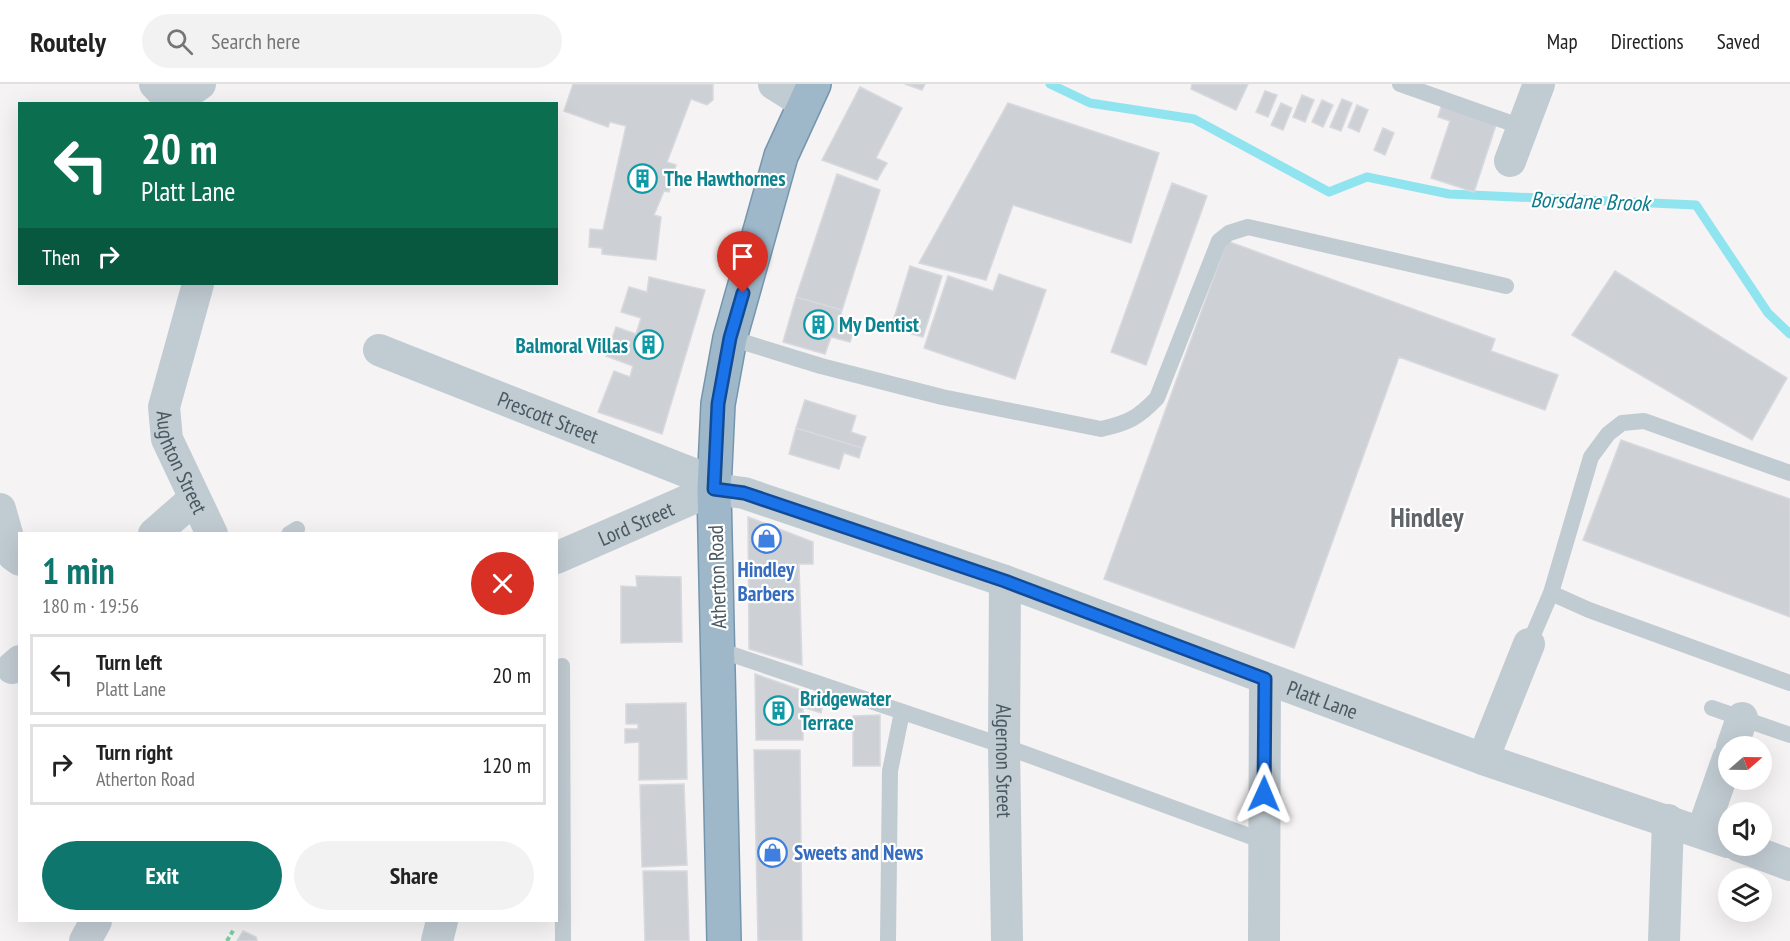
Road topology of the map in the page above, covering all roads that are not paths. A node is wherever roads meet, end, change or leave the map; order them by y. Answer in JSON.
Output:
{"nodes":[{"id":1,"x":155,"y":84,"type":"edge"},
{"id":2,"x":200,"y":84,"type":"edge"},
{"id":3,"x":774,"y":84,"type":"edge"},
{"id":4,"x":1400,"y":84,"type":"edge"},
{"id":5,"x":1539,"y":84,"type":"edge"},
{"id":6,"x":809,"y":93,"type":"edge"},
{"id":7,"x":172,"y":102,"type":"edge"},
{"id":8,"x":174,"y":102,"type":"edge"},
{"id":9,"x":1522,"y":127,"type":"junction"},
{"id":10,"x":1510,"y":160,"type":"dead end"},
{"id":11,"x":198,"y":285,"type":"edge"},
{"id":12,"x":1506,"y":286,"type":"dead end"},
{"id":13,"x":730,"y":338,"type":"junction"},
{"id":14,"x":379,"y":350,"type":"dead end"},
{"id":15,"x":1790,"y":473,"type":"edge"},
{"id":16,"x":714,"y":489,"type":"junction"},
{"id":17,"x":194,"y":499,"type":"junction"},
{"id":18,"x":0,"y":509,"type":"edge"},
{"id":19,"x":155,"y":532,"type":"edge"},
{"id":20,"x":211,"y":532,"type":"edge"},
{"id":21,"x":558,"y":557,"type":"edge"},
{"id":22,"x":18,"y":559,"type":"edge"},
{"id":23,"x":1005,"y":581,"type":"junction"},
{"id":24,"x":1551,"y":593,"type":"junction"},
{"id":25,"x":1529,"y":644,"type":"joint"},
{"id":26,"x":719,"y":650,"type":"junction"},
{"id":27,"x":562,"y":666,"type":"dead end"},
{"id":28,"x":1265,"y":679,"type":"junction"},
{"id":29,"x":1790,"y":683,"type":"edge"},
{"id":30,"x":1712,"y":708,"type":"dead end"},
{"id":31,"x":902,"y":712,"type":"junction"},
{"id":32,"x":1742,"y":718,"type":"junction"},
{"id":33,"x":1790,"y":735,"type":"edge"},
{"id":34,"x":1736,"y":736,"type":"edge"},
{"id":35,"x":1004,"y":746,"type":"junction"},
{"id":36,"x":1483,"y":759,"type":"junction"},
{"id":37,"x":1723,"y":790,"type":"edge"},
{"id":38,"x":1668,"y":820,"type":"junction"},
{"id":39,"x":1715,"y":837,"type":"edge"},
{"id":40,"x":1263,"y":841,"type":"junction"},
{"id":41,"x":1766,"y":856,"type":"edge"},
{"id":42,"x":1790,"y":865,"type":"edge"},
{"id":43,"x":95,"y":922,"type":"edge"},
{"id":44,"x":85,"y":941,"type":"edge"},
{"id":45,"x":563,"y":941,"type":"edge"},
{"id":46,"x":724,"y":941,"type":"edge"},
{"id":47,"x":888,"y":941,"type":"edge"},
{"id":48,"x":1007,"y":941,"type":"edge"},
{"id":49,"x":1264,"y":941,"type":"edge"},
{"id":50,"x":1664,"y":941,"type":"edge"}],
"edges":[{"from":1,"to":7,"type":"street"},
{"from":2,"to":8,"type":"street"},
{"from":3,"to":6,"type":"street"},
{"from":4,"to":9,"type":"lane"},
{"from":5,"to":9,"type":"street"},
{"from":6,"to":13,"type":"highway","name":"Atherton Road"},
{"from":9,"to":10,"type":"street"},
{"from":11,"to":17,"type":"street","name":"Aughton Street"},
{"from":12,"to":13,"type":"lane"},
{"from":13,"to":16,"type":"highway","name":"Atherton Road"},
{"from":14,"to":16,"type":"street","name":"Prescott Street"},
{"from":15,"to":24,"type":"lane"},
{"from":16,"to":21,"type":"street","name":"Lord Street"},
{"from":16,"to":23,"type":"street","name":"Platt Lane"},
{"from":16,"to":26,"type":"highway","name":"Atherton Road"},
{"from":17,"to":19,"type":"street"},
{"from":17,"to":20,"type":"street","name":"Aughton Street"},
{"from":18,"to":22,"type":"street"},
{"from":23,"to":28,"type":"street","name":"Platt Lane"},
{"from":23,"to":35,"type":"street","name":"Algernon Street"},
{"from":24,"to":25,"type":"lane"},
{"from":24,"to":29,"type":"lane"},
{"from":25,"to":36,"type":"street"},
{"from":26,"to":31,"type":"lane"},
{"from":26,"to":46,"type":"highway","name":"Atherton Road"},
{"from":27,"to":45,"type":"lane"},
{"from":28,"to":36,"type":"street","name":"Platt Lane"},
{"from":28,"to":40,"type":"street"},
{"from":30,"to":32,"type":"lane"},
{"from":31,"to":35,"type":"lane"},
{"from":31,"to":47,"type":"lane"},
{"from":32,"to":33,"type":"lane"},
{"from":32,"to":34,"type":"street"},
{"from":35,"to":40,"type":"lane"},
{"from":35,"to":48,"type":"street","name":"Algernon Street"},
{"from":36,"to":38,"type":"street","name":"Platt Lane"},
{"from":37,"to":39,"type":"street"},
{"from":38,"to":39,"type":"street","name":"Platt Lane"},
{"from":38,"to":50,"type":"street"},
{"from":40,"to":49,"type":"street"},
{"from":41,"to":42,"type":"street"},
{"from":43,"to":44,"type":"street"}]}
